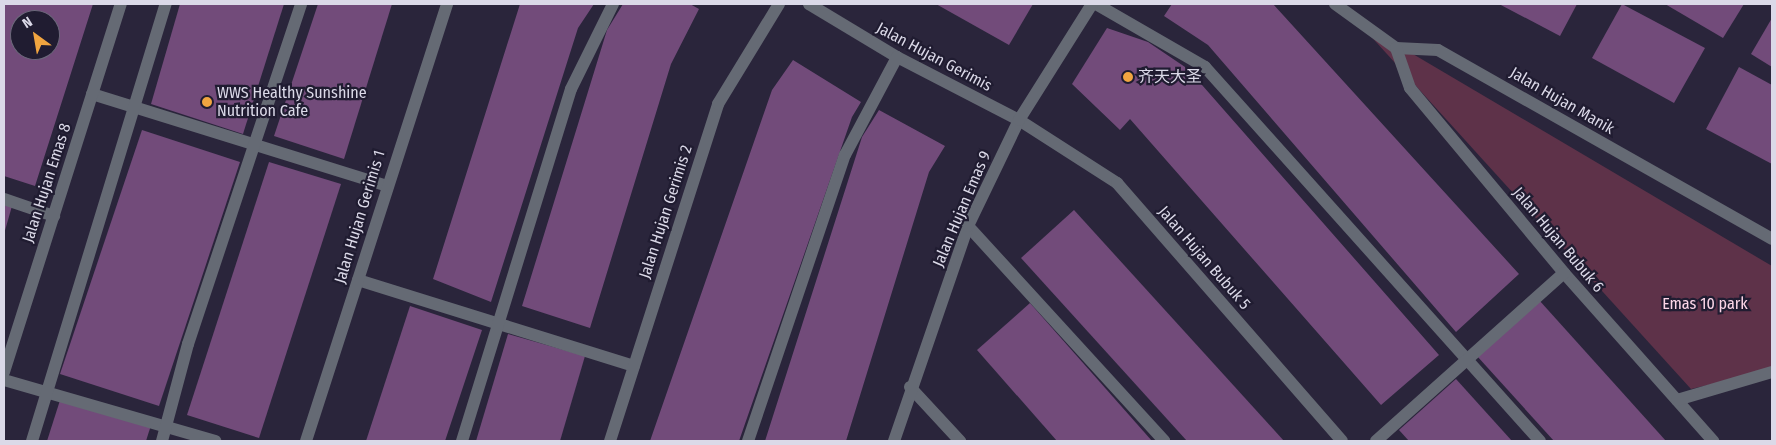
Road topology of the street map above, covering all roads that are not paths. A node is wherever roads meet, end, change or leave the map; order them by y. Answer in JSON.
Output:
{"nodes":[{"id":1,"x":121,"y":4,"type":"edge"},
{"id":2,"x":166,"y":4,"type":"edge"},
{"id":3,"x":301,"y":4,"type":"edge"},
{"id":4,"x":447,"y":4,"type":"edge"},
{"id":5,"x":613,"y":4,"type":"edge"},
{"id":6,"x":779,"y":4,"type":"edge"},
{"id":7,"x":810,"y":4,"type":"edge"},
{"id":8,"x":1092,"y":4,"type":"edge"},
{"id":9,"x":1096,"y":4,"type":"edge"},
{"id":10,"x":1335,"y":4,"type":"edge"},
{"id":11,"x":1396,"y":48,"type":"junction"},
{"id":12,"x":897,"y":57,"type":"junction"},
{"id":13,"x":92,"y":94,"type":"junction"},
{"id":14,"x":132,"y":107,"type":"junction"},
{"id":15,"x":1020,"y":120,"type":"junction"},
{"id":16,"x":255,"y":147,"type":"junction"},
{"id":17,"x":387,"y":186,"type":"junction"},
{"id":18,"x":4,"y":199,"type":"edge"},
{"id":19,"x":54,"y":216,"type":"junction"},
{"id":20,"x":968,"y":226,"type":"junction"},
{"id":21,"x":1772,"y":239,"type":"edge"},
{"id":22,"x":1564,"y":273,"type":"junction"},
{"id":23,"x":358,"y":280,"type":"junction"},
{"id":24,"x":499,"y":323,"type":"junction"},
{"id":25,"x":1467,"y":360,"type":"junction"},
{"id":26,"x":634,"y":366,"type":"junction"},
{"id":27,"x":4,"y":372,"type":"edge"},
{"id":28,"x":1772,"y":372,"type":"edge"},
{"id":29,"x":4,"y":380,"type":"edge"},
{"id":30,"x":910,"y":387,"type":"junction"},
{"id":31,"x":47,"y":392,"type":"junction"},
{"id":32,"x":1677,"y":400,"type":"junction"},
{"id":33,"x":166,"y":428,"type":"junction"},
{"id":34,"x":32,"y":441,"type":"edge"},
{"id":35,"x":162,"y":441,"type":"edge"},
{"id":36,"x":216,"y":441,"type":"edge"},
{"id":37,"x":306,"y":441,"type":"edge"},
{"id":38,"x":462,"y":441,"type":"edge"},
{"id":39,"x":610,"y":441,"type":"edge"},
{"id":40,"x":748,"y":441,"type":"edge"},
{"id":41,"x":894,"y":441,"type":"edge"},
{"id":42,"x":960,"y":441,"type":"edge"},
{"id":43,"x":1164,"y":441,"type":"edge"},
{"id":44,"x":1342,"y":441,"type":"edge"},
{"id":45,"x":1376,"y":441,"type":"edge"},
{"id":46,"x":1540,"y":441,"type":"edge"},
{"id":47,"x":1713,"y":441,"type":"edge"}],
"edges":[{"from":1,"to":13,"type":"street","name":"Jalan Hujan Emas 8"},
{"from":2,"to":14,"type":"street"},
{"from":3,"to":16,"type":"street"},
{"from":4,"to":17,"type":"street","name":"Jalan Hujan Gerimis 1"},
{"from":5,"to":24,"type":"street"},
{"from":6,"to":26,"type":"street","name":"Jalan Hujan Gerimis 2"},
{"from":7,"to":12,"type":"street","name":"Jalan Hujan Gerimis"},
{"from":8,"to":15,"type":"street","name":"Jalan Hujan Emas 9"},
{"from":9,"to":25,"type":"street"},
{"from":10,"to":11,"type":"street"},
{"from":11,"to":21,"type":"street","name":"Jalan Hujan Manik"},
{"from":11,"to":22,"type":"street","name":"Jalan Hujan Bubuk 6"},
{"from":12,"to":15,"type":"street","name":"Jalan Hujan Gerimis"},
{"from":12,"to":40,"type":"street"},
{"from":13,"to":14,"type":"street"},
{"from":13,"to":19,"type":"street","name":"Jalan Hujan Emas 8"},
{"from":14,"to":16,"type":"street"},
{"from":14,"to":31,"type":"street"},
{"from":15,"to":20,"type":"street","name":"Jalan Hujan Emas 9"},
{"from":15,"to":44,"type":"street","name":"Jalan Hujan Bubuk 5"},
{"from":16,"to":17,"type":"street"},
{"from":16,"to":33,"type":"street"},
{"from":17,"to":23,"type":"street","name":"Jalan Hujan Gerimis 1"},
{"from":18,"to":19,"type":"street"},
{"from":19,"to":27,"type":"street","name":"Jalan Hujan Emas 8"},
{"from":20,"to":30,"type":"street","name":"Jalan Hujan Emas 9"},
{"from":20,"to":43,"type":"street"},
{"from":22,"to":25,"type":"street"},
{"from":22,"to":32,"type":"street","name":"Jalan Hujan Bubuk 6"},
{"from":23,"to":24,"type":"street"},
{"from":23,"to":37,"type":"street","name":"Jalan Hujan Gerimis 1"},
{"from":24,"to":26,"type":"street"},
{"from":24,"to":38,"type":"street"},
{"from":25,"to":45,"type":"street"},
{"from":25,"to":46,"type":"street"},
{"from":26,"to":39,"type":"street","name":"Jalan Hujan Gerimis 2"},
{"from":28,"to":32,"type":"street"},
{"from":29,"to":31,"type":"street"},
{"from":30,"to":41,"type":"street","name":"Jalan Hujan Emas 9"},
{"from":30,"to":42,"type":"street"},
{"from":31,"to":33,"type":"street"},
{"from":31,"to":34,"type":"street"},
{"from":32,"to":47,"type":"street","name":"Jalan Hujan Bubuk 6"},
{"from":33,"to":35,"type":"street"},
{"from":33,"to":36,"type":"street"}]}
